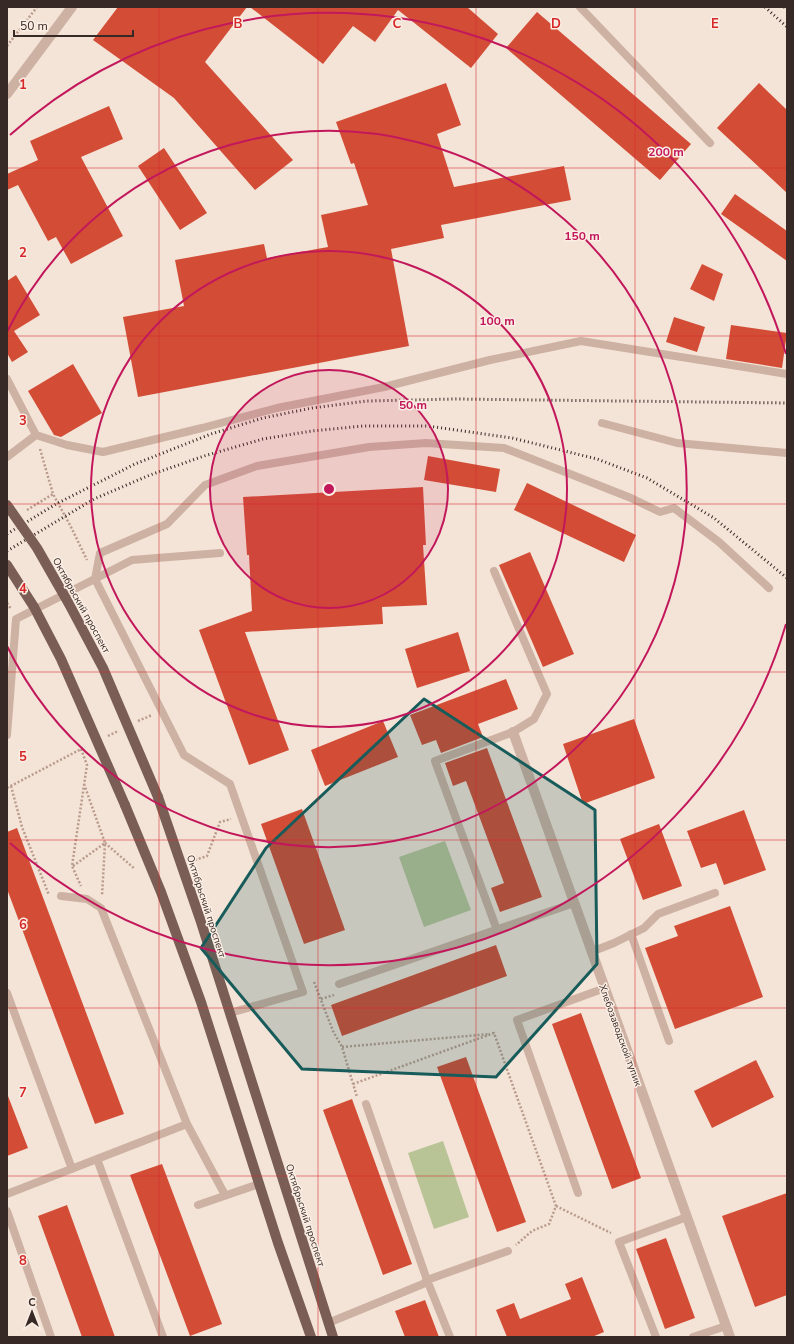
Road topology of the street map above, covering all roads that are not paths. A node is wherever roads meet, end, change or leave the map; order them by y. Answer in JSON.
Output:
{"nodes":[{"id":1,"x":72,"y":7,"type":"edge"},
{"id":2,"x":580,"y":7,"type":"edge"},
{"id":3,"x":7,"y":94,"type":"edge"},
{"id":4,"x":710,"y":143,"type":"dead end"},
{"id":5,"x":787,"y":374,"type":"edge"},
{"id":6,"x":7,"y":380,"type":"edge"},
{"id":7,"x":602,"y":423,"type":"dead end"},
{"id":8,"x":36,"y":435,"type":"junction"},
{"id":9,"x":787,"y":453,"type":"edge"},
{"id":10,"x":7,"y":457,"type":"edge"},
{"id":11,"x":7,"y":505,"type":"edge"},
{"id":12,"x":220,"y":552,"type":"dead end"},
{"id":13,"x":7,"y":565,"type":"edge"},
{"id":14,"x":494,"y":571,"type":"dead end"},
{"id":15,"x":95,"y":578,"type":"junction"},
{"id":16,"x":769,"y":588,"type":"dead end"},
{"id":17,"x":513,"y":732,"type":"junction"},
{"id":18,"x":7,"y":734,"type":"edge"},
{"id":19,"x":715,"y":893,"type":"dead end"},
{"id":20,"x":61,"y":896,"type":"road end"},
{"id":21,"x":574,"y":903,"type":"junction"},
{"id":22,"x":497,"y":930,"type":"junction"},
{"id":23,"x":631,"y":934,"type":"junction"},
{"id":24,"x":591,"y":952,"type":"junction"},
{"id":25,"x":339,"y":984,"type":"dead end"},
{"id":26,"x":604,"y":988,"type":"junction"},
{"id":27,"x":7,"y":993,"type":"edge"},
{"id":28,"x":230,"y":1014,"type":"junction"},
{"id":29,"x":669,"y":1041,"type":"dead end"},
{"id":30,"x":366,"y":1104,"type":"dead end"},
{"id":31,"x":187,"y":1124,"type":"junction"},
{"id":32,"x":97,"y":1159,"type":"junction"},
{"id":33,"x":72,"y":1169,"type":"junction"},
{"id":34,"x":259,"y":1184,"type":"junction"},
{"id":35,"x":578,"y":1193,"type":"dead end"},
{"id":36,"x":7,"y":1194,"type":"edge"},
{"id":37,"x":225,"y":1195,"type":"junction"},
{"id":38,"x":198,"y":1204,"type":"dead end"},
{"id":39,"x":7,"y":1211,"type":"edge"},
{"id":40,"x":687,"y":1217,"type":"junction"},
{"id":41,"x":508,"y":1252,"type":"road end"},
{"id":42,"x":427,"y":1280,"type":"junction"},
{"id":43,"x":328,"y":1323,"type":"junction"},
{"id":44,"x":726,"y":1326,"type":"junction"},
{"id":45,"x":51,"y":1337,"type":"edge"},
{"id":46,"x":163,"y":1337,"type":"edge"},
{"id":47,"x":311,"y":1337,"type":"edge"},
{"id":48,"x":333,"y":1337,"type":"edge"},
{"id":49,"x":450,"y":1337,"type":"edge"},
{"id":50,"x":656,"y":1337,"type":"edge"},
{"id":51,"x":693,"y":1337,"type":"edge"},
{"id":52,"x":730,"y":1337,"type":"edge"}],
"edges":[{"from":1,"to":3,"type":"street"},
{"from":2,"to":4,"type":"lane"},
{"from":5,"to":8,"type":"lane"},
{"from":6,"to":8,"type":"lane"},
{"from":7,"to":9,"type":"lane"},
{"from":8,"to":10,"type":"lane"},
{"from":11,"to":28,"type":"main road","name":"Октябрьский проспект","bridge":true},
{"from":12,"to":15,"type":"lane"},
{"from":13,"to":34,"type":"main road","bridge":true},
{"from":14,"to":17,"type":"lane"},
{"from":15,"to":16,"type":"lane"},
{"from":15,"to":18,"type":"lane"},
{"from":15,"to":28,"type":"lane"},
{"from":17,"to":21,"type":"street","name":"Хлебозаводской тупик"},
{"from":17,"to":22,"type":"lane"},
{"from":19,"to":23,"type":"lane"},
{"from":20,"to":31,"type":"lane"},
{"from":21,"to":22,"type":"lane"},
{"from":21,"to":24,"type":"street","name":"Хлебозаводской тупик"},
{"from":22,"to":25,"type":"lane"},
{"from":23,"to":24,"type":"lane"},
{"from":23,"to":29,"type":"lane"},
{"from":24,"to":26,"type":"street","name":"Хлебозаводской тупик"},
{"from":26,"to":35,"type":"lane"},
{"from":26,"to":40,"type":"street","name":"Хлебозаводской тупик"},
{"from":27,"to":33,"type":"lane"},
{"from":28,"to":43,"type":"main road","name":"Октябрьский проспект"},
{"from":30,"to":42,"type":"lane"},
{"from":31,"to":32,"type":"lane"},
{"from":31,"to":37,"type":"lane"},
{"from":32,"to":33,"type":"lane"},
{"from":32,"to":46,"type":"lane"},
{"from":33,"to":36,"type":"lane"},
{"from":34,"to":37,"type":"lane"},
{"from":34,"to":47,"type":"main road"},
{"from":37,"to":38,"type":"lane"},
{"from":39,"to":45,"type":"lane"},
{"from":40,"to":44,"type":"street","name":"Хлебозаводской тупик"},
{"from":40,"to":50,"type":"lane"},
{"from":41,"to":42,"type":"lane"},
{"from":42,"to":43,"type":"lane"},
{"from":42,"to":49,"type":"lane"},
{"from":43,"to":48,"type":"main road","name":"Октябрьский проспект"},
{"from":44,"to":51,"type":"lane"},
{"from":44,"to":52,"type":"street","name":"Хлебозаводской тупик"}]}
